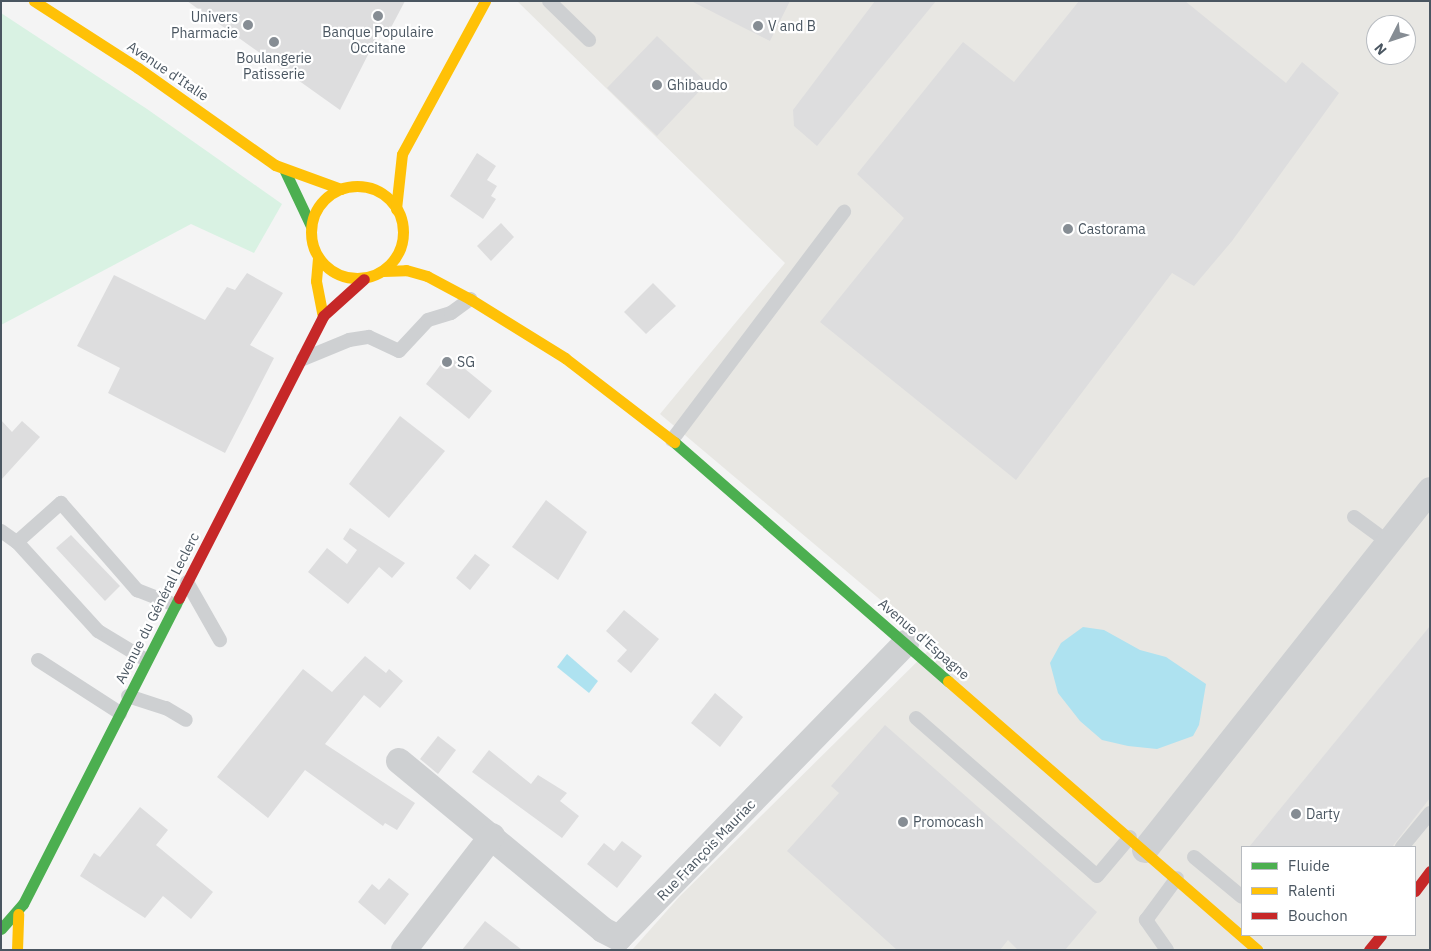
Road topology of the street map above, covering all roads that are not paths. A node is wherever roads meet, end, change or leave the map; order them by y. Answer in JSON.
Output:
{"nodes":[{"id":1,"x":34,"y":1,"type":"edge"},
{"id":2,"x":486,"y":1,"type":"edge"},
{"id":3,"x":549,"y":1,"type":"edge"},
{"id":4,"x":589,"y":40,"type":"dead end"},
{"id":5,"x":402,"y":154,"type":"junction"},
{"id":6,"x":284,"y":169,"type":"junction"},
{"id":7,"x":365,"y":187,"type":"junction"},
{"id":8,"x":341,"y":189,"type":"junction"},
{"id":9,"x":396,"y":209,"type":"junction"},
{"id":10,"x":844,"y":212,"type":"dead end"},
{"id":11,"x":402,"y":224,"type":"junction"},
{"id":12,"x":310,"y":226,"type":"junction"},
{"id":13,"x":415,"y":248,"type":"dead end"},
{"id":14,"x":318,"y":258,"type":"junction"},
{"id":15,"x":426,"y":261,"type":"dead end"},
{"id":16,"x":383,"y":271,"type":"junction"},
{"id":17,"x":364,"y":279,"type":"junction"},
{"id":18,"x":470,"y":299,"type":"junction"},
{"id":19,"x":323,"y":316,"type":"junction"},
{"id":20,"x":300,"y":360,"type":"junction"},
{"id":21,"x":672,"y":440,"type":"junction"},
{"id":22,"x":1430,"y":490,"type":"edge"},
{"id":23,"x":1354,"y":517,"type":"dead end"},
{"id":24,"x":1,"y":531,"type":"edge"},
{"id":25,"x":17,"y":542,"type":"junction"},
{"id":26,"x":1388,"y":542,"type":"junction"},
{"id":27,"x":187,"y":582,"type":"junction"},
{"id":28,"x":175,"y":605,"type":"junction"},
{"id":29,"x":220,"y":640,"type":"dead end"},
{"id":30,"x":906,"y":643,"type":"junction"},
{"id":31,"x":38,"y":660,"type":"dead end"},
{"id":32,"x":146,"y":660,"type":"junction"},
{"id":33,"x":128,"y":696,"type":"junction"},
{"id":34,"x":120,"y":713,"type":"junction"},
{"id":35,"x":916,"y":718,"type":"dead end"},
{"id":36,"x":186,"y":720,"type":"dead end"},
{"id":37,"x":399,"y":761,"type":"dead end"},
{"id":38,"x":1430,"y":813,"type":"edge"},
{"id":39,"x":492,"y":836,"type":"junction"},
{"id":40,"x":1137,"y":843,"type":"junction"},
{"id":41,"x":1403,"y":846,"type":"edge"},
{"id":42,"x":1194,"y":857,"type":"dead end"},
{"id":43,"x":1430,"y":871,"type":"edge"},
{"id":44,"x":1177,"y":878,"type":"junction"},
{"id":45,"x":1416,"y":890,"type":"edge"},
{"id":46,"x":1241,"y":896,"type":"edge"},
{"id":47,"x":18,"y":914,"type":"junction"},
{"id":48,"x":1,"y":929,"type":"edge"},
{"id":49,"x":1241,"y":931,"type":"edge"},
{"id":50,"x":1379,"y":936,"type":"edge"},
{"id":51,"x":17,"y":950,"type":"edge"},
{"id":52,"x":404,"y":950,"type":"edge"},
{"id":53,"x":1167,"y":950,"type":"edge"},
{"id":54,"x":1369,"y":950,"type":"edge"}],
"edges":[{"from":1,"to":6,"type":"street","name":"Avenue d'Italie"},
{"from":2,"to":5,"type":"street"},
{"from":3,"to":4,"type":"lane"},
{"from":5,"to":7,"type":"street"},
{"from":5,"to":9,"type":"street"},
{"from":6,"to":8,"type":"street","name":"Avenue d'Italie"},
{"from":6,"to":12,"type":"street"},
{"from":7,"to":8,"type":"street"},
{"from":7,"to":9,"type":"street"},
{"from":8,"to":12,"type":"street"},
{"from":9,"to":11,"type":"street"},
{"from":10,"to":21,"type":"lane"},
{"from":11,"to":13,"type":"street"},
{"from":11,"to":16,"type":"street"},
{"from":12,"to":14,"type":"street"},
{"from":14,"to":17,"type":"street"},
{"from":14,"to":19,"type":"street"},
{"from":15,"to":18,"type":"street"},
{"from":16,"to":17,"type":"street"},
{"from":16,"to":18,"type":"street"},
{"from":17,"to":19,"type":"street","name":"Avenue du Général Leclerc"},
{"from":18,"to":20,"type":"lane"},
{"from":18,"to":21,"type":"street","name":"Avenue d'Espagne"},
{"from":19,"to":20,"type":"street","name":"Avenue du Général Leclerc"},
{"from":20,"to":27,"type":"street","name":"Avenue du Général Leclerc"},
{"from":21,"to":30,"type":"street","name":"Avenue d'Espagne"},
{"from":22,"to":26,"type":"street"},
{"from":23,"to":26,"type":"lane"},
{"from":24,"to":25,"type":"lane"},
{"from":25,"to":28,"type":"lane"},
{"from":25,"to":32,"type":"lane"},
{"from":26,"to":40,"type":"street"},
{"from":27,"to":28,"type":"street","name":"Avenue du Général Leclerc"},
{"from":27,"to":29,"type":"lane"},
{"from":28,"to":32,"type":"street","name":"Avenue du Général Leclerc"},
{"from":30,"to":39,"type":"street","name":"Rue François Mauriac"},
{"from":30,"to":40,"type":"street","name":"Avenue d'Espagne"},
{"from":31,"to":34,"type":"lane"},
{"from":32,"to":33,"type":"street","name":"Avenue du Général Leclerc"},
{"from":33,"to":34,"type":"street","name":"Avenue du Général Leclerc"},
{"from":33,"to":36,"type":"lane"},
{"from":34,"to":47,"type":"street","name":"Avenue du Général Leclerc"},
{"from":35,"to":40,"type":"lane"},
{"from":37,"to":39,"type":"street","name":"Rue François Mauriac"},
{"from":38,"to":41,"type":"lane"},
{"from":39,"to":52,"type":"street"},
{"from":40,"to":44,"type":"street","name":"Avenue d'Espagne"},
{"from":42,"to":46,"type":"lane"},
{"from":43,"to":45,"type":"street"},
{"from":44,"to":49,"type":"street","name":"Avenue d'Espagne"},
{"from":44,"to":53,"type":"lane"},
{"from":47,"to":48,"type":"street","name":"Avenue du Général Leclerc"},
{"from":47,"to":51,"type":"street","name":"Avenue du Général Leclerc"},
{"from":50,"to":54,"type":"street"}]}
